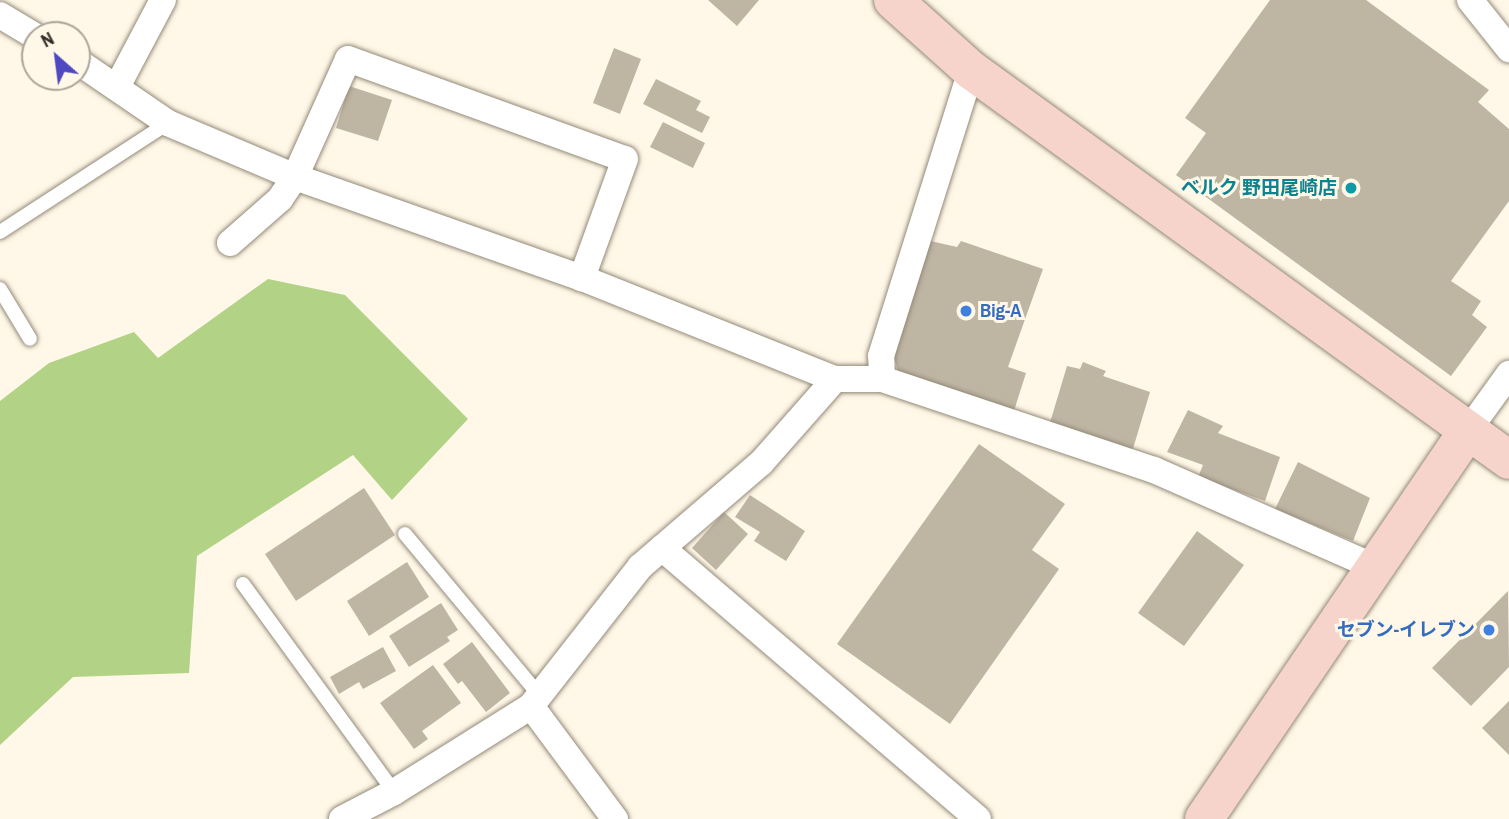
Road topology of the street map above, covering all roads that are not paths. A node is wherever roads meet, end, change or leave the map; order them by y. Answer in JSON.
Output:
{"nodes":[{"id":1,"x":163,"y":0,"type":"edge"},
{"id":2,"x":893,"y":0,"type":"edge"},
{"id":3,"x":1470,"y":0,"type":"edge"},
{"id":4,"x":0,"y":15,"type":"edge"},
{"id":5,"x":21,"y":28,"type":"edge"},
{"id":6,"x":1509,"y":49,"type":"edge"},
{"id":7,"x":91,"y":69,"type":"edge"},
{"id":8,"x":971,"y":70,"type":"junction"},
{"id":9,"x":118,"y":85,"type":"junction"},
{"id":10,"x":168,"y":123,"type":"junction"},
{"id":11,"x":295,"y":177,"type":"junction"},
{"id":12,"x":0,"y":232,"type":"edge"},
{"id":13,"x":229,"y":243,"type":"dead end"},
{"id":14,"x":582,"y":278,"type":"junction"},
{"id":15,"x":0,"y":289,"type":"edge"},
{"id":16,"x":30,"y":339,"type":"dead end"},
{"id":17,"x":1509,"y":374,"type":"edge"},
{"id":18,"x":835,"y":379,"type":"junction"},
{"id":19,"x":882,"y":379,"type":"junction"},
{"id":20,"x":1467,"y":432,"type":"junction"},
{"id":21,"x":1509,"y":460,"type":"edge"},
{"id":22,"x":405,"y":534,"type":"dead end"},
{"id":23,"x":662,"y":548,"type":"junction"},
{"id":24,"x":1377,"y":568,"type":"junction"},
{"id":25,"x":243,"y":584,"type":"dead end"},
{"id":26,"x":536,"y":701,"type":"junction"},
{"id":27,"x":394,"y":792,"type":"junction"},
{"id":28,"x":1213,"y":815,"type":"edge"},
{"id":29,"x":342,"y":819,"type":"edge"},
{"id":30,"x":615,"y":819,"type":"edge"},
{"id":31,"x":978,"y":819,"type":"edge"}],
"edges":[{"from":1,"to":9,"type":"street"},
{"from":2,"to":8,"type":"street"},
{"from":3,"to":6,"type":"street"},
{"from":4,"to":5,"type":"street"},
{"from":7,"to":9,"type":"street"},
{"from":8,"to":19,"type":"street"},
{"from":8,"to":20,"type":"street"},
{"from":9,"to":10,"type":"street"},
{"from":10,"to":11,"type":"street"},
{"from":10,"to":12,"type":"lane"},
{"from":11,"to":13,"type":"street"},
{"from":11,"to":14,"type":"street"},
{"from":11,"to":14,"type":"street"},
{"from":14,"to":18,"type":"street"},
{"from":15,"to":16,"type":"lane"},
{"from":17,"to":20,"type":"street"},
{"from":18,"to":19,"type":"street"},
{"from":18,"to":23,"type":"street"},
{"from":19,"to":24,"type":"street"},
{"from":20,"to":21,"type":"street"},
{"from":20,"to":24,"type":"street"},
{"from":22,"to":26,"type":"lane"},
{"from":23,"to":26,"type":"street"},
{"from":23,"to":31,"type":"street"},
{"from":24,"to":28,"type":"street"},
{"from":25,"to":27,"type":"lane"},
{"from":26,"to":27,"type":"street"},
{"from":26,"to":30,"type":"street"},
{"from":27,"to":29,"type":"street"}]}
